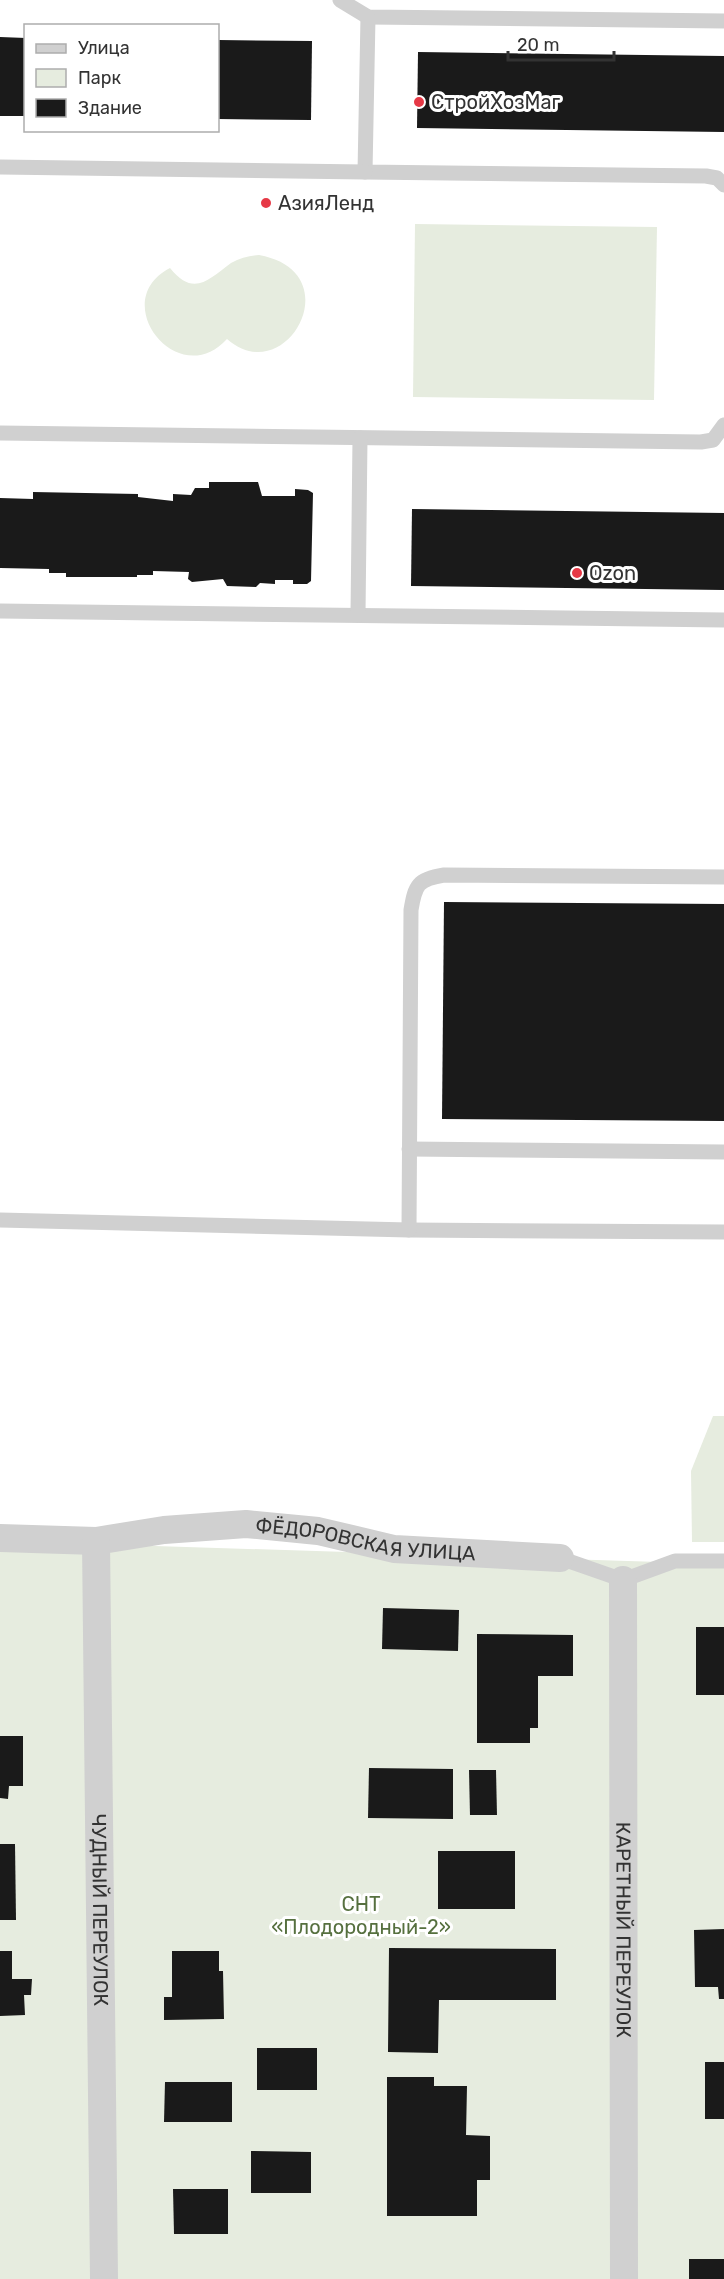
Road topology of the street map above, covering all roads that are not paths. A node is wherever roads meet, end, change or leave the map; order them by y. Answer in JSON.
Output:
{"nodes":[{"id":1,"x":340,"y":0,"type":"edge"},
{"id":2,"x":368,"y":17,"type":"junction"},
{"id":3,"x":724,"y":21,"type":"edge"},
{"id":4,"x":0,"y":167,"type":"edge"},
{"id":5,"x":365,"y":172,"type":"junction"},
{"id":6,"x":724,"y":184,"type":"edge"},
{"id":7,"x":724,"y":425,"type":"edge"},
{"id":8,"x":0,"y":433,"type":"edge"},
{"id":9,"x":360,"y":438,"type":"junction"},
{"id":10,"x":0,"y":610,"type":"edge"},
{"id":11,"x":358,"y":615,"type":"junction"},
{"id":12,"x":724,"y":620,"type":"edge"},
{"id":13,"x":724,"y":877,"type":"edge"},
{"id":14,"x":409,"y":1149,"type":"junction"},
{"id":15,"x":724,"y":1152,"type":"edge"},
{"id":16,"x":0,"y":1220,"type":"edge"},
{"id":17,"x":409,"y":1230,"type":"junction"},
{"id":18,"x":724,"y":1232,"type":"edge"},
{"id":19,"x":0,"y":1538,"type":"edge"},
{"id":20,"x":96,"y":1541,"type":"junction"},
{"id":21,"x":560,"y":1558,"type":"joint"},
{"id":22,"x":724,"y":1561,"type":"edge"},
{"id":23,"x":622,"y":1580,"type":"junction"},
{"id":24,"x":104,"y":2279,"type":"edge"},
{"id":25,"x":624,"y":2279,"type":"edge"}],
"edges":[{"from":1,"to":2,"type":"lane"},
{"from":2,"to":3,"type":"lane"},
{"from":2,"to":5,"type":"lane"},
{"from":4,"to":5,"type":"lane"},
{"from":5,"to":6,"type":"lane"},
{"from":7,"to":9,"type":"lane"},
{"from":8,"to":9,"type":"lane"},
{"from":9,"to":11,"type":"lane"},
{"from":10,"to":11,"type":"lane"},
{"from":11,"to":12,"type":"lane"},
{"from":13,"to":14,"type":"lane"},
{"from":14,"to":15,"type":"lane"},
{"from":14,"to":17,"type":"lane"},
{"from":16,"to":17,"type":"lane"},
{"from":17,"to":18,"type":"lane"},
{"from":19,"to":20,"type":"street","name":"ФЁДОРОВСКАЯ УЛИЦА"},
{"from":20,"to":21,"type":"street","name":"ФЁДОРОВСКАЯ УЛИЦА"},
{"from":20,"to":24,"type":"street","name":"ЧУДНЫЙ ПЕРЕУЛОК"},
{"from":21,"to":23,"type":"lane","name":"ФЁДОРОВСКАЯ УЛИЦА"},
{"from":22,"to":23,"type":"lane"},
{"from":23,"to":25,"type":"street","name":"КАРЕТНЫЙ ПЕРЕУЛОК"}]}
